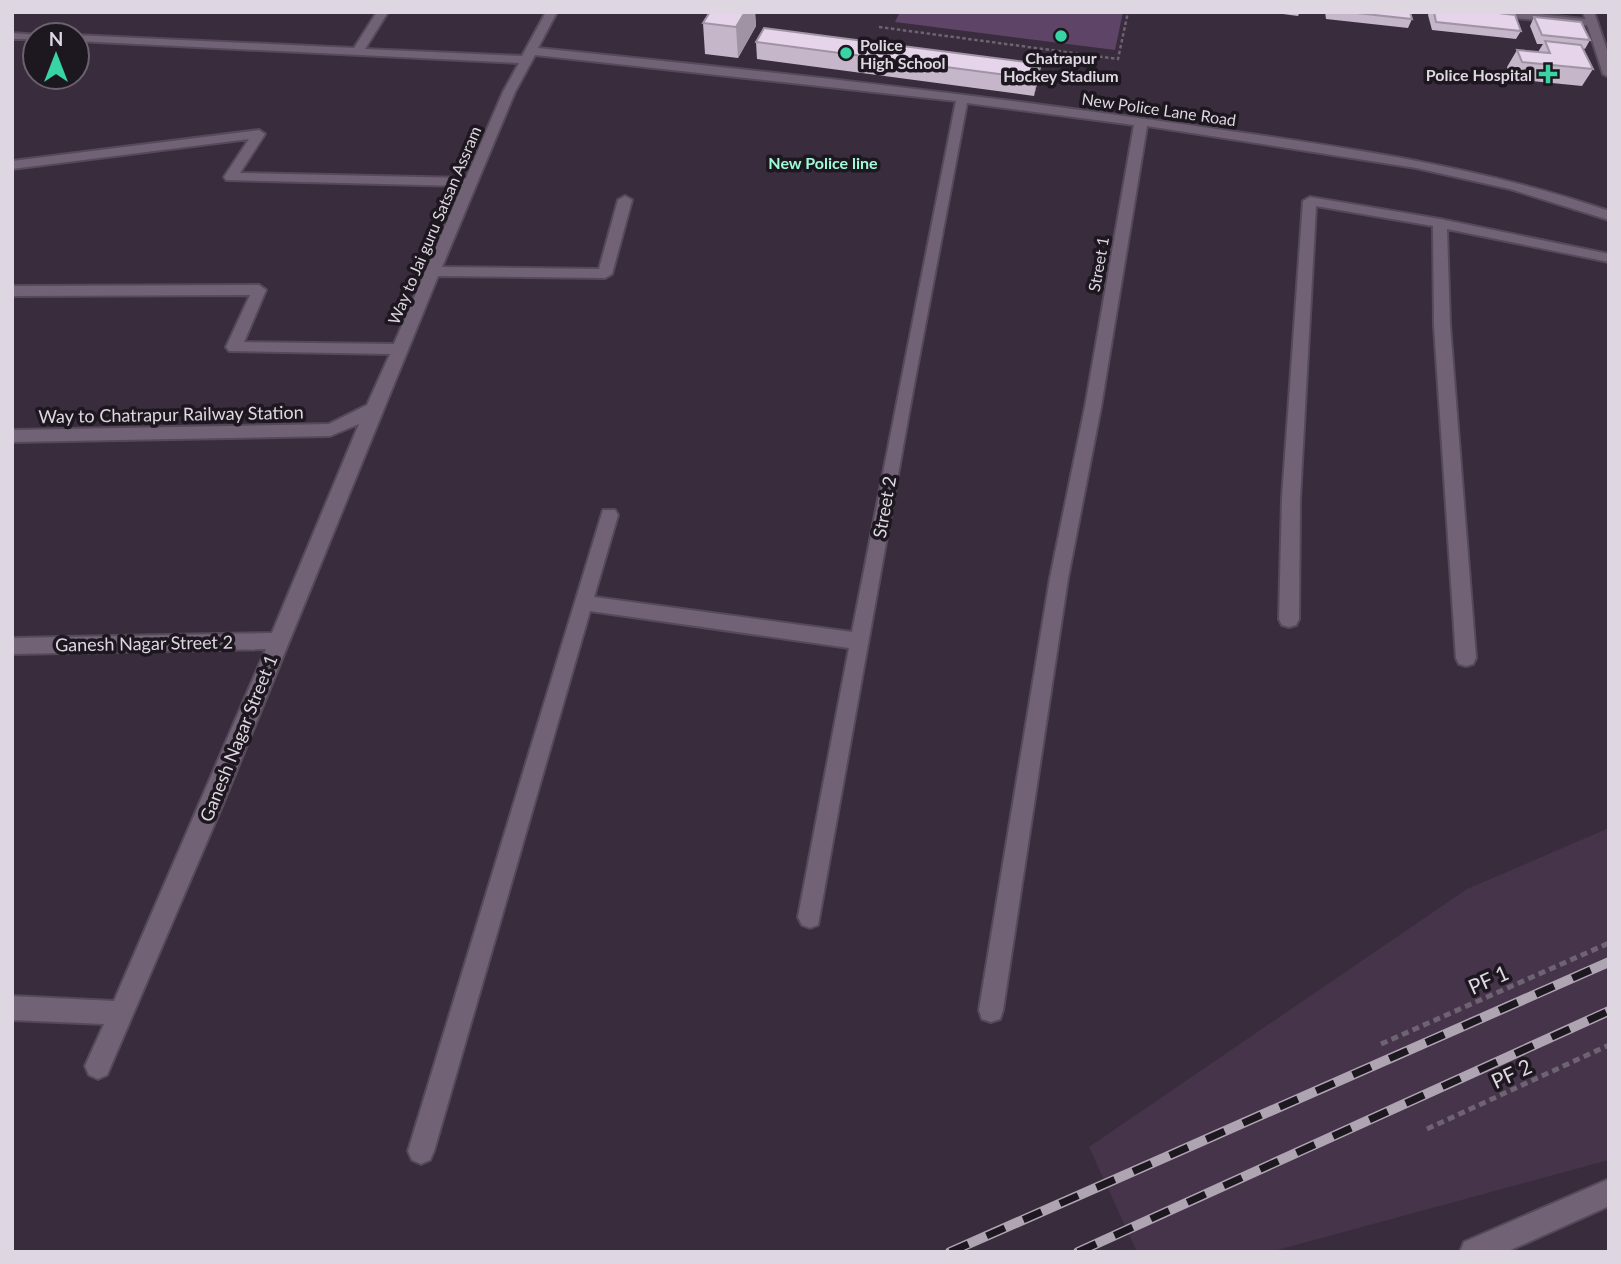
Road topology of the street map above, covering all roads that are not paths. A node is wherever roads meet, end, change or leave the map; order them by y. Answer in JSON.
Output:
{"nodes":[{"id":1,"x":383,"y":12,"type":"edge"},
{"id":2,"x":552,"y":12,"type":"edge"},
{"id":3,"x":1488,"y":12,"type":"edge"},
{"id":4,"x":1590,"y":18,"type":"edge"},
{"id":5,"x":91,"y":38,"type":"edge"},
{"id":6,"x":357,"y":52,"type":"junction"},
{"id":7,"x":529,"y":55,"type":"junction"},
{"id":8,"x":1609,"y":74,"type":"edge"},
{"id":9,"x":962,"y":99,"type":"junction"},
{"id":10,"x":1141,"y":121,"type":"junction"},
{"id":11,"x":12,"y":165,"type":"edge"},
{"id":12,"x":472,"y":182,"type":"junction"},
{"id":13,"x":625,"y":200,"type":"dead end"},
{"id":14,"x":1609,"y":216,"type":"edge"},
{"id":15,"x":1440,"y":223,"type":"junction"},
{"id":16,"x":1609,"y":258,"type":"edge"},
{"id":17,"x":435,"y":271,"type":"junction"},
{"id":18,"x":12,"y":291,"type":"edge"},
{"id":19,"x":401,"y":349,"type":"junction"},
{"id":20,"x":374,"y":409,"type":"junction"},
{"id":21,"x":12,"y":436,"type":"edge"},
{"id":22,"x":609,"y":515,"type":"dead end"},
{"id":23,"x":584,"y":603,"type":"junction"},
{"id":24,"x":1289,"y":620,"type":"dead end"},
{"id":25,"x":276,"y":641,"type":"junction"},
{"id":26,"x":860,"y":641,"type":"junction"},
{"id":27,"x":12,"y":646,"type":"edge"},
{"id":28,"x":1466,"y":658,"type":"dead end"},
{"id":29,"x":810,"y":917,"type":"dead end"},
{"id":30,"x":12,"y":1007,"type":"edge"},
{"id":31,"x":991,"y":1010,"type":"dead end"},
{"id":32,"x":121,"y":1013,"type":"junction"},
{"id":33,"x":98,"y":1066,"type":"dead end"},
{"id":34,"x":421,"y":1151,"type":"dead end"},
{"id":35,"x":1609,"y":1192,"type":"edge"},
{"id":36,"x":1474,"y":1252,"type":"edge"}],
"edges":[{"from":1,"to":6,"type":"street"},
{"from":2,"to":7,"type":"street","name":"Way to Jai guru Satsan Assram"},
{"from":3,"to":4,"type":"street"},
{"from":4,"to":8,"type":"street"},
{"from":5,"to":6,"type":"street","name":"New Police Lane Road"},
{"from":6,"to":7,"type":"street","name":"New Police Lane Road"},
{"from":7,"to":9,"type":"street","name":"New Police Lane Road"},
{"from":7,"to":12,"type":"street","name":"Way to Jai guru Satsan Assram"},
{"from":9,"to":10,"type":"street","name":"New Police Lane Road"},
{"from":9,"to":26,"type":"street","name":"Street 2"},
{"from":10,"to":14,"type":"street","name":"New Police Lane Road"},
{"from":10,"to":31,"type":"street","name":"Street 1"},
{"from":11,"to":12,"type":"street"},
{"from":12,"to":17,"type":"street","name":"Way to Jai guru Satsan Assram"},
{"from":13,"to":17,"type":"street"},
{"from":15,"to":16,"type":"street"},
{"from":15,"to":24,"type":"street"},
{"from":15,"to":28,"type":"street"},
{"from":17,"to":19,"type":"street","name":"Way to Jai guru Satsan Assram"},
{"from":18,"to":19,"type":"street"},
{"from":19,"to":20,"type":"street","name":"Way to Jai guru Satsan Assram"},
{"from":20,"to":21,"type":"street","name":"Way to Chatrapur Railway Station"},
{"from":20,"to":25,"type":"street","name":"Ganesh Nagar Street 1"},
{"from":22,"to":23,"type":"street"},
{"from":23,"to":26,"type":"street"},
{"from":23,"to":34,"type":"street"},
{"from":25,"to":27,"type":"street","name":"Ganesh Nagar Street 2"},
{"from":25,"to":32,"type":"street","name":"Ganesh Nagar Street 1"},
{"from":26,"to":29,"type":"street","name":"Street 2"},
{"from":30,"to":32,"type":"street"},
{"from":32,"to":33,"type":"street","name":"Ganesh Nagar Street 1"},
{"from":35,"to":36,"type":"street"}]}
